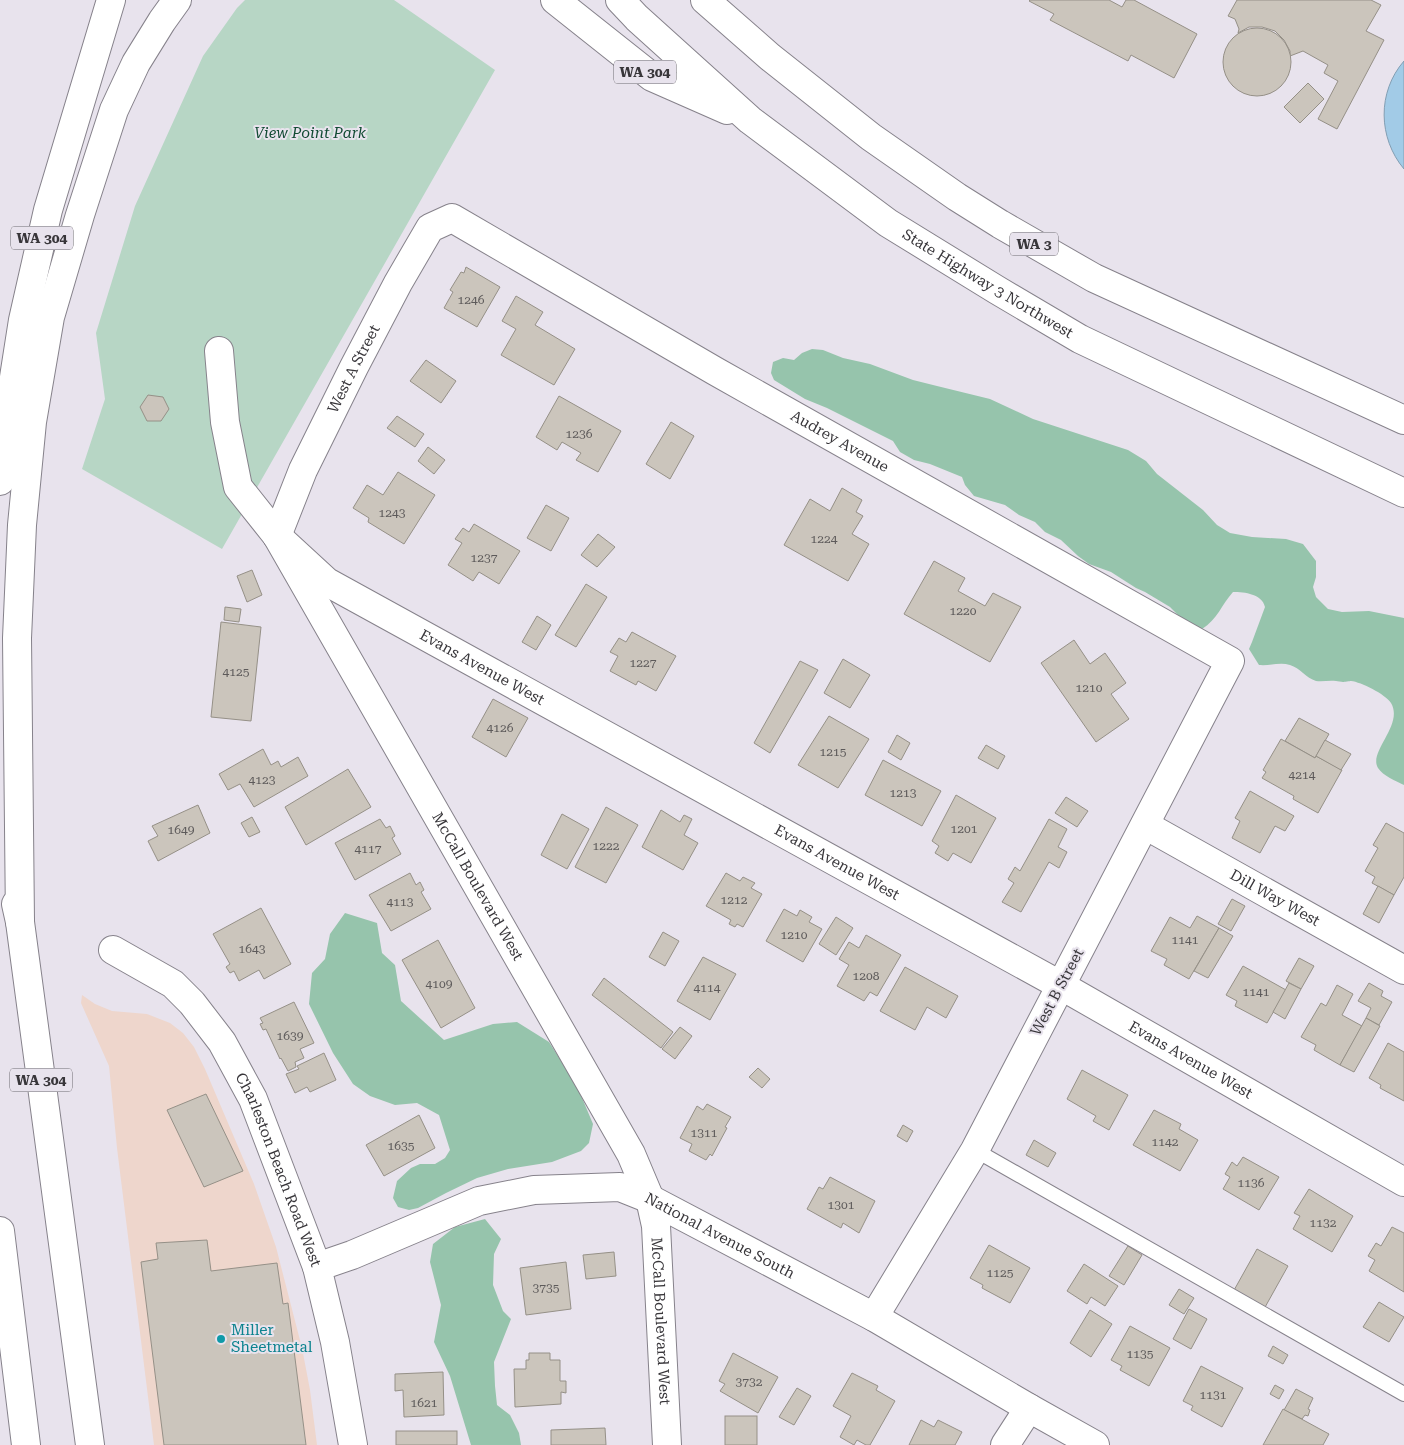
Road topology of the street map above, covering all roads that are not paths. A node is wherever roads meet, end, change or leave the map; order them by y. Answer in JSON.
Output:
{"nodes":[{"id":1,"x":111,"y":0,"type":"edge"},
{"id":2,"x":177,"y":0,"type":"edge"},
{"id":3,"x":555,"y":0,"type":"edge"},
{"id":4,"x":620,"y":0,"type":"edge"},
{"id":5,"x":705,"y":0,"type":"edge"},
{"id":6,"x":750,"y":120,"type":"junction"},
{"id":7,"x":452,"y":218,"type":"joint"},
{"id":8,"x":219,"y":351,"type":"dead end"},
{"id":9,"x":1404,"y":420,"type":"edge"},
{"id":10,"x":0,"y":482,"type":"edge"},
{"id":11,"x":1404,"y":494,"type":"edge"},
{"id":12,"x":277,"y":536,"type":"junction"},
{"id":13,"x":1230,"y":661,"type":"joint"},
{"id":14,"x":0,"y":814,"type":"edge"},
{"id":15,"x":1145,"y":826,"type":"junction"},
{"id":16,"x":20,"y":922,"type":"junction"},
{"id":17,"x":113,"y":950,"type":"dead end"},
{"id":18,"x":1404,"y":970,"type":"edge"},
{"id":19,"x":1060,"y":984,"type":"junction"},
{"id":20,"x":975,"y":1150,"type":"junction"},
{"id":21,"x":1404,"y":1182,"type":"edge"},
{"id":22,"x":650,"y":1199,"type":"junction"},
{"id":23,"x":0,"y":1231,"type":"edge"},
{"id":24,"x":317,"y":1267,"type":"junction"},
{"id":25,"x":874,"y":1317,"type":"junction"},
{"id":26,"x":1404,"y":1394,"type":"edge"},
{"id":27,"x":1029,"y":1408,"type":"junction"},
{"id":28,"x":26,"y":1445,"type":"edge"},
{"id":29,"x":90,"y":1445,"type":"edge"},
{"id":30,"x":353,"y":1445,"type":"edge"},
{"id":31,"x":667,"y":1445,"type":"edge"},
{"id":32,"x":1005,"y":1445,"type":"edge"},
{"id":33,"x":1095,"y":1445,"type":"edge"}],
"edges":[{"from":1,"to":10,"type":"main road","number":"WA 304"},
{"from":2,"to":16,"type":"main road","number":"WA 304"},
{"from":3,"to":6,"type":"main road","number":"WA 304"},
{"from":4,"to":6,"type":"main road","name":"State Highway 3 Northwest"},
{"from":5,"to":9,"type":"main road","number":"WA 3"},
{"from":6,"to":11,"type":"main road","name":"State Highway 3 Northwest"},
{"from":7,"to":12,"type":"main road","name":"West A Street"},
{"from":7,"to":13,"type":"main road","name":"Audrey Avenue"},
{"from":8,"to":12,"type":"main road","name":"McCall Boulevard West"},
{"from":12,"to":19,"type":"main road","name":"Evans Avenue West"},
{"from":12,"to":22,"type":"main road","name":"McCall Boulevard West"},
{"from":13,"to":15,"type":"main road","name":"West B Street"},
{"from":14,"to":16,"type":"main road","number":"WA 304"},
{"from":15,"to":18,"type":"main road","name":"Dill Way West"},
{"from":15,"to":19,"type":"main road","name":"West B Street"},
{"from":16,"to":29,"type":"main road","number":"WA 304"},
{"from":17,"to":24,"type":"main road","name":"Charleston Beach Road West"},
{"from":19,"to":20,"type":"main road","name":"West B Street"},
{"from":19,"to":21,"type":"main road","name":"Evans Avenue West"},
{"from":20,"to":25,"type":"main road","name":"West B Street"},
{"from":20,"to":26,"type":"lane"},
{"from":22,"to":24,"type":"main road","name":"National Avenue South"},
{"from":22,"to":25,"type":"main road","name":"National Avenue South"},
{"from":22,"to":31,"type":"main road","name":"McCall Boulevard West"},
{"from":23,"to":28,"type":"main road"},
{"from":24,"to":30,"type":"main road","name":"Charleston Beach Road West"},
{"from":25,"to":27,"type":"main road","name":"National Avenue South"},
{"from":27,"to":32,"type":"main road"},
{"from":27,"to":33,"type":"main road","name":"National Avenue South"}]}
